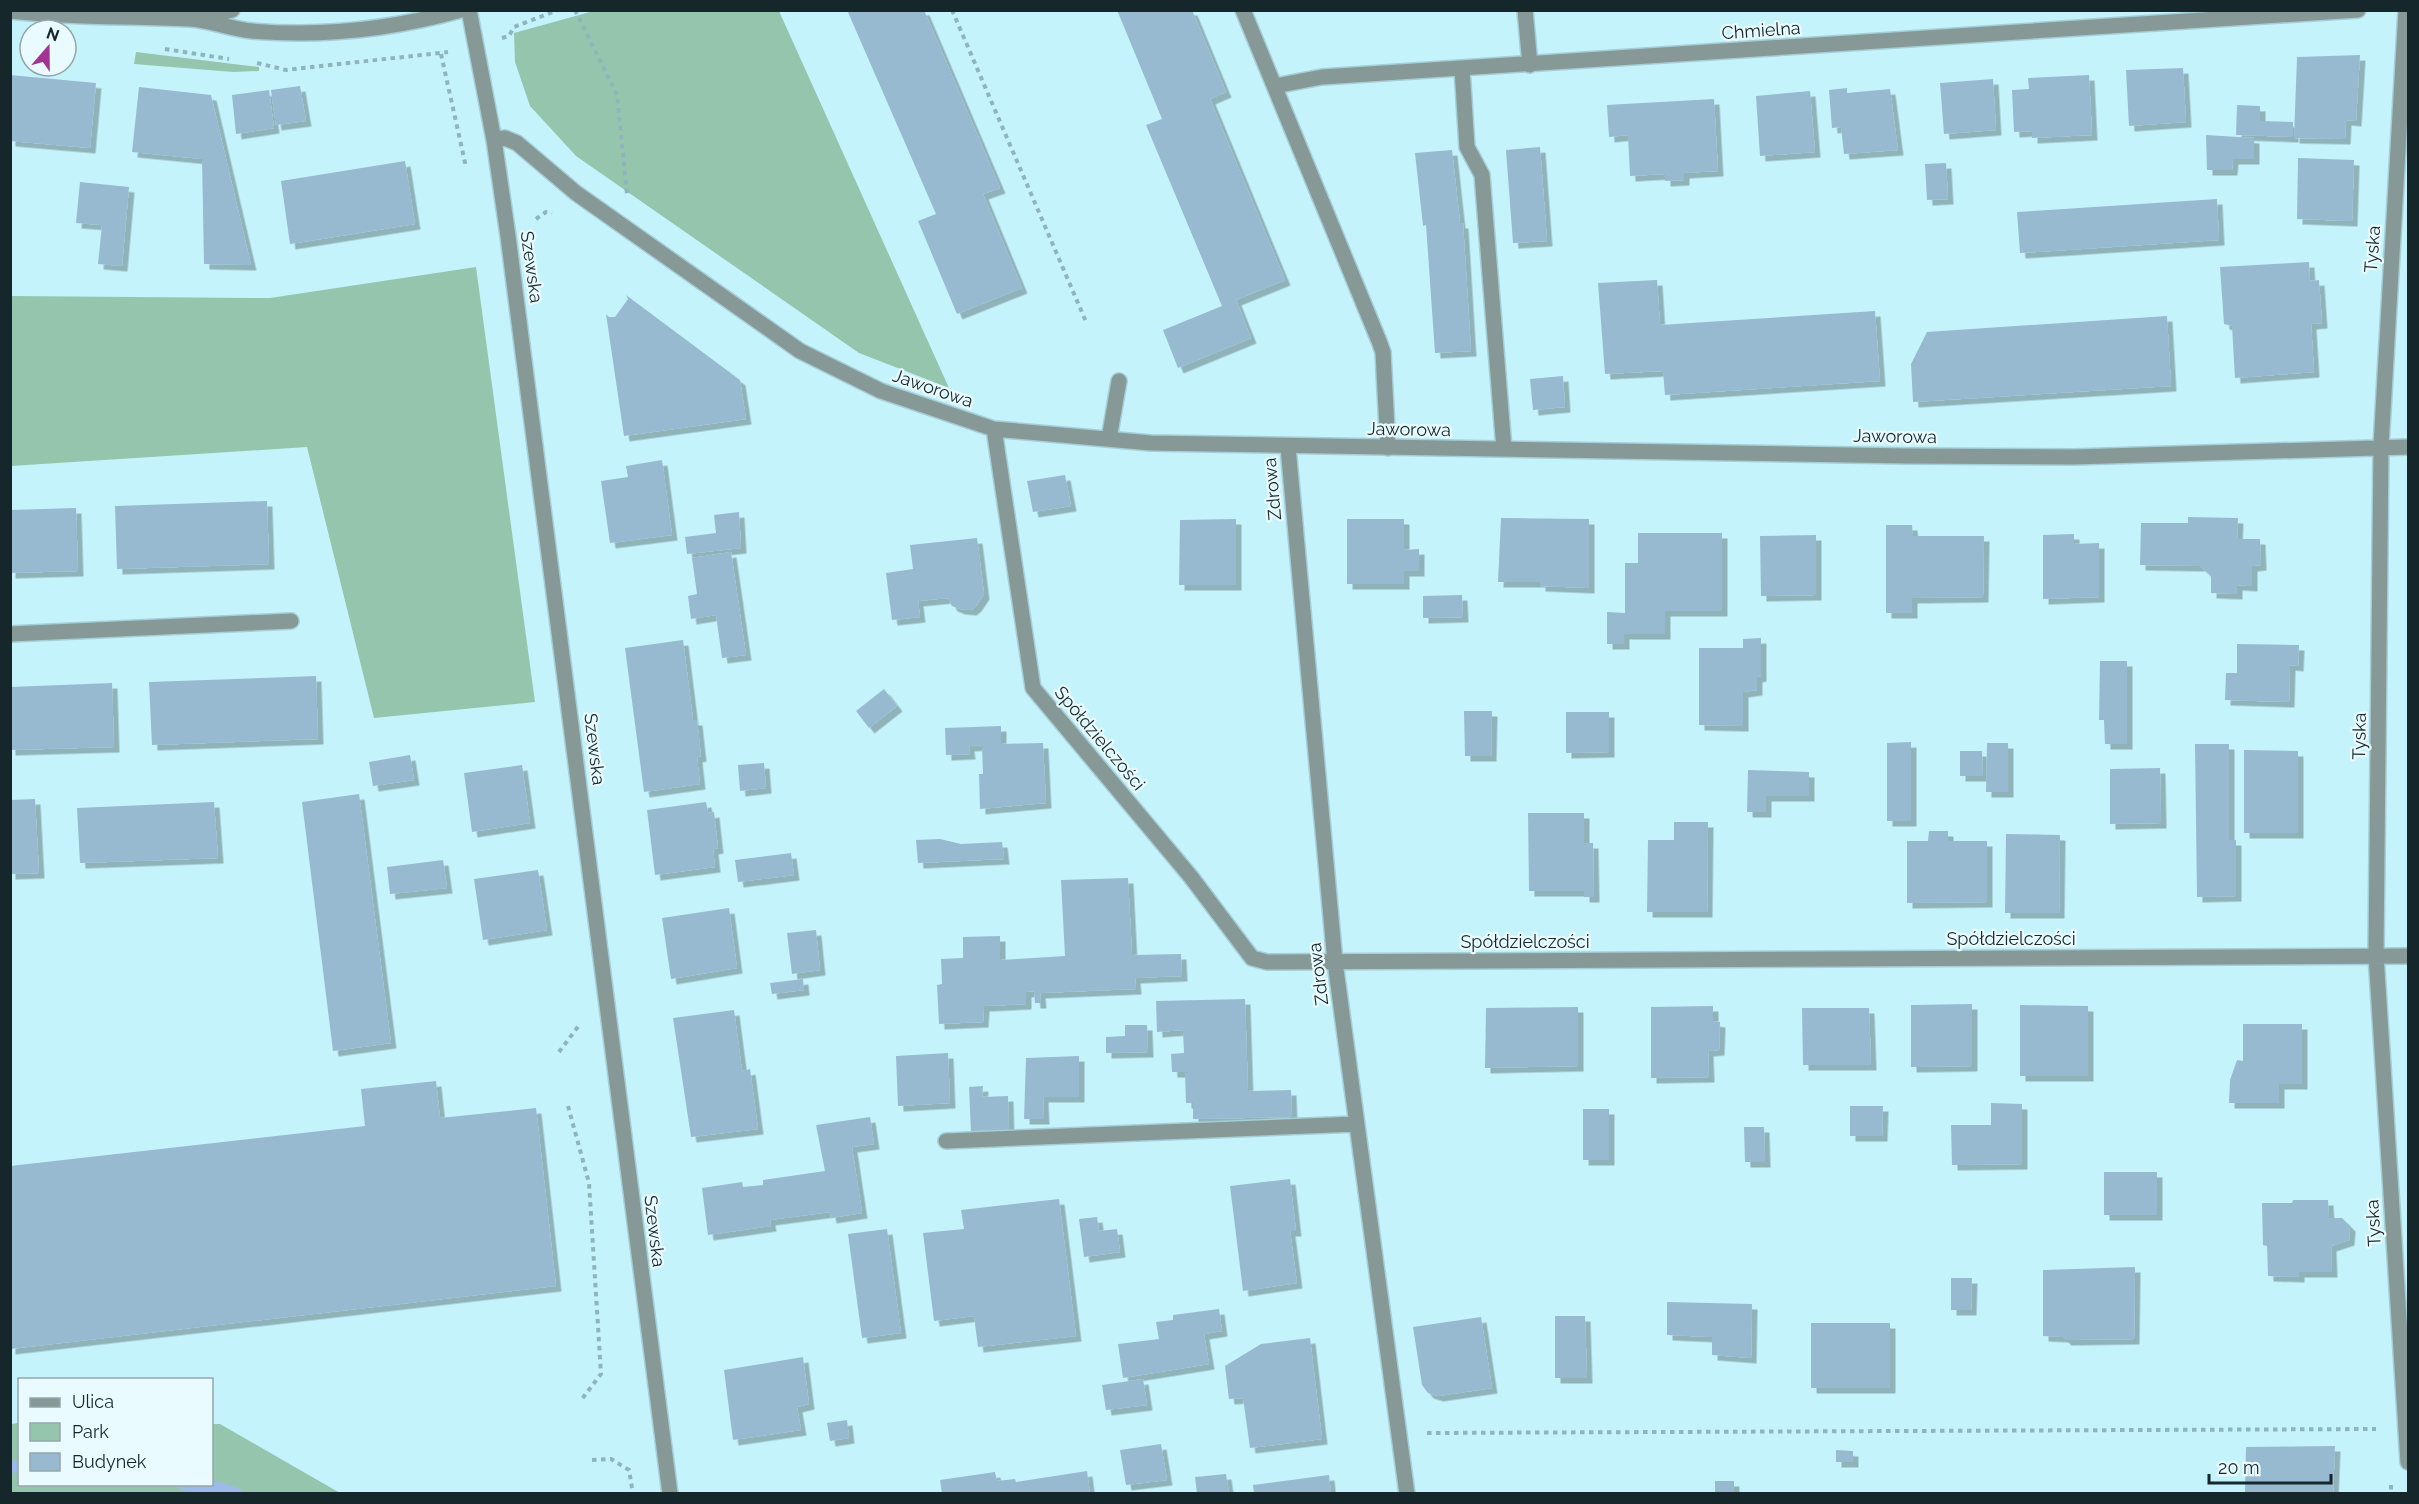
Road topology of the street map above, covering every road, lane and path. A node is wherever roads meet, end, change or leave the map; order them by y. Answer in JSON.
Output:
{"nodes":[{"id":1,"x":232,"y":10,"type":"edge"},
{"id":2,"x":460,"y":10,"type":"edge"},
{"id":3,"x":469,"y":10,"type":"edge"},
{"id":4,"x":558,"y":10,"type":"edge"},
{"id":5,"x":574,"y":10,"type":"edge"},
{"id":6,"x":952,"y":10,"type":"edge"},
{"id":7,"x":1243,"y":10,"type":"edge"},
{"id":8,"x":1525,"y":10,"type":"edge"},
{"id":9,"x":2358,"y":10,"type":"edge"},
{"id":10,"x":2406,"y":10,"type":"edge"},
{"id":11,"x":10,"y":11,"type":"edge"},
{"id":12,"x":191,"y":19,"type":"junction"},
{"id":13,"x":509,"y":36,"type":"dead end"},
{"id":14,"x":162,"y":48,"type":"dead end"},
{"id":15,"x":239,"y":60,"type":"dead end"},
{"id":16,"x":248,"y":62,"type":"dead end"},
{"id":17,"x":1530,"y":65,"type":"junction"},
{"id":18,"x":1462,"y":69,"type":"junction"},
{"id":19,"x":1275,"y":86,"type":"junction"},
{"id":20,"x":494,"y":140,"type":"junction"},
{"id":21,"x":466,"y":169,"type":"dead end"},
{"id":22,"x":627,"y":197,"type":"dead end"},
{"id":23,"x":559,"y":214,"type":"dead end"},
{"id":24,"x":536,"y":226,"type":"dead end"},
{"id":25,"x":1087,"y":324,"type":"dead end"},
{"id":26,"x":1119,"y":381,"type":"dead end"},
{"id":27,"x":994,"y":429,"type":"junction"},
{"id":28,"x":1109,"y":439,"type":"junction"},
{"id":29,"x":2381,"y":446,"type":"junction"},
{"id":30,"x":1288,"y":447,"type":"junction"},
{"id":31,"x":2409,"y":447,"type":"edge"},
{"id":32,"x":1388,"y":448,"type":"junction"},
{"id":33,"x":1504,"y":449,"type":"junction"},
{"id":34,"x":291,"y":621,"type":"dead end"},
{"id":35,"x":10,"y":634,"type":"edge"},
{"id":36,"x":2376,"y":955,"type":"junction"},
{"id":37,"x":2409,"y":956,"type":"edge"},
{"id":38,"x":1335,"y":962,"type":"junction"},
{"id":39,"x":568,"y":1106,"type":"dead end"},
{"id":40,"x":1357,"y":1124,"type":"junction"},
{"id":41,"x":946,"y":1142,"type":"dead end"},
{"id":42,"x":582,"y":1399,"type":"dead end"},
{"id":43,"x":2405,"y":1429,"type":"junction"},
{"id":44,"x":1399,"y":1433,"type":"junction"},
{"id":45,"x":592,"y":1460,"type":"dead end"},
{"id":46,"x":2409,"y":1462,"type":"edge"},
{"id":47,"x":633,"y":1494,"type":"edge"},
{"id":48,"x":670,"y":1494,"type":"edge"},
{"id":49,"x":1407,"y":1494,"type":"edge"}],
"edges":[{"from":1,"to":12,"type":"street"},
{"from":2,"to":12,"type":"street"},
{"from":3,"to":20,"type":"street","name":"Szewska"},
{"from":4,"to":13,"type":"path"},
{"from":5,"to":22,"type":"path"},
{"from":6,"to":25,"type":"path"},
{"from":7,"to":19,"type":"street"},
{"from":8,"to":17,"type":"street"},
{"from":9,"to":17,"type":"street","name":"Chmielna"},
{"from":10,"to":29,"type":"street","name":"Tyska"},
{"from":11,"to":12,"type":"street"},
{"from":14,"to":15,"type":"path"},
{"from":16,"to":21,"type":"path"},
{"from":17,"to":18,"type":"street","name":"Chmielna"},
{"from":18,"to":19,"type":"street","name":"Chmielna"},
{"from":18,"to":33,"type":"street"},
{"from":19,"to":32,"type":"street"},
{"from":20,"to":27,"type":"street","name":"Jaworowa"},
{"from":20,"to":48,"type":"street","name":"Szewska"},
{"from":23,"to":24,"type":"path"},
{"from":26,"to":28,"type":"street"},
{"from":27,"to":28,"type":"street","name":"Jaworowa"},
{"from":27,"to":38,"type":"street","name":"Spółdzielczości"},
{"from":28,"to":30,"type":"street","name":"Jaworowa"},
{"from":29,"to":31,"type":"street","name":"Jaworowa"},
{"from":29,"to":33,"type":"street","name":"Jaworowa"},
{"from":29,"to":36,"type":"street","name":"Tyska"},
{"from":30,"to":32,"type":"street","name":"Jaworowa"},
{"from":30,"to":38,"type":"street","name":"Zdrowa"},
{"from":32,"to":33,"type":"street","name":"Jaworowa"},
{"from":34,"to":35,"type":"street"},
{"from":36,"to":37,"type":"street","name":"Spółdzielczości"},
{"from":36,"to":38,"type":"street","name":"Spółdzielczości"},
{"from":36,"to":43,"type":"street","name":"Tyska"},
{"from":38,"to":40,"type":"street","name":"Zdrowa"},
{"from":39,"to":42,"type":"path"},
{"from":40,"to":41,"type":"street"},
{"from":40,"to":44,"type":"street","name":"Zdrowa"},
{"from":43,"to":44,"type":"path"},
{"from":43,"to":46,"type":"street","name":"Tyska"},
{"from":44,"to":49,"type":"street","name":"Zdrowa"},
{"from":45,"to":47,"type":"path"}]}
